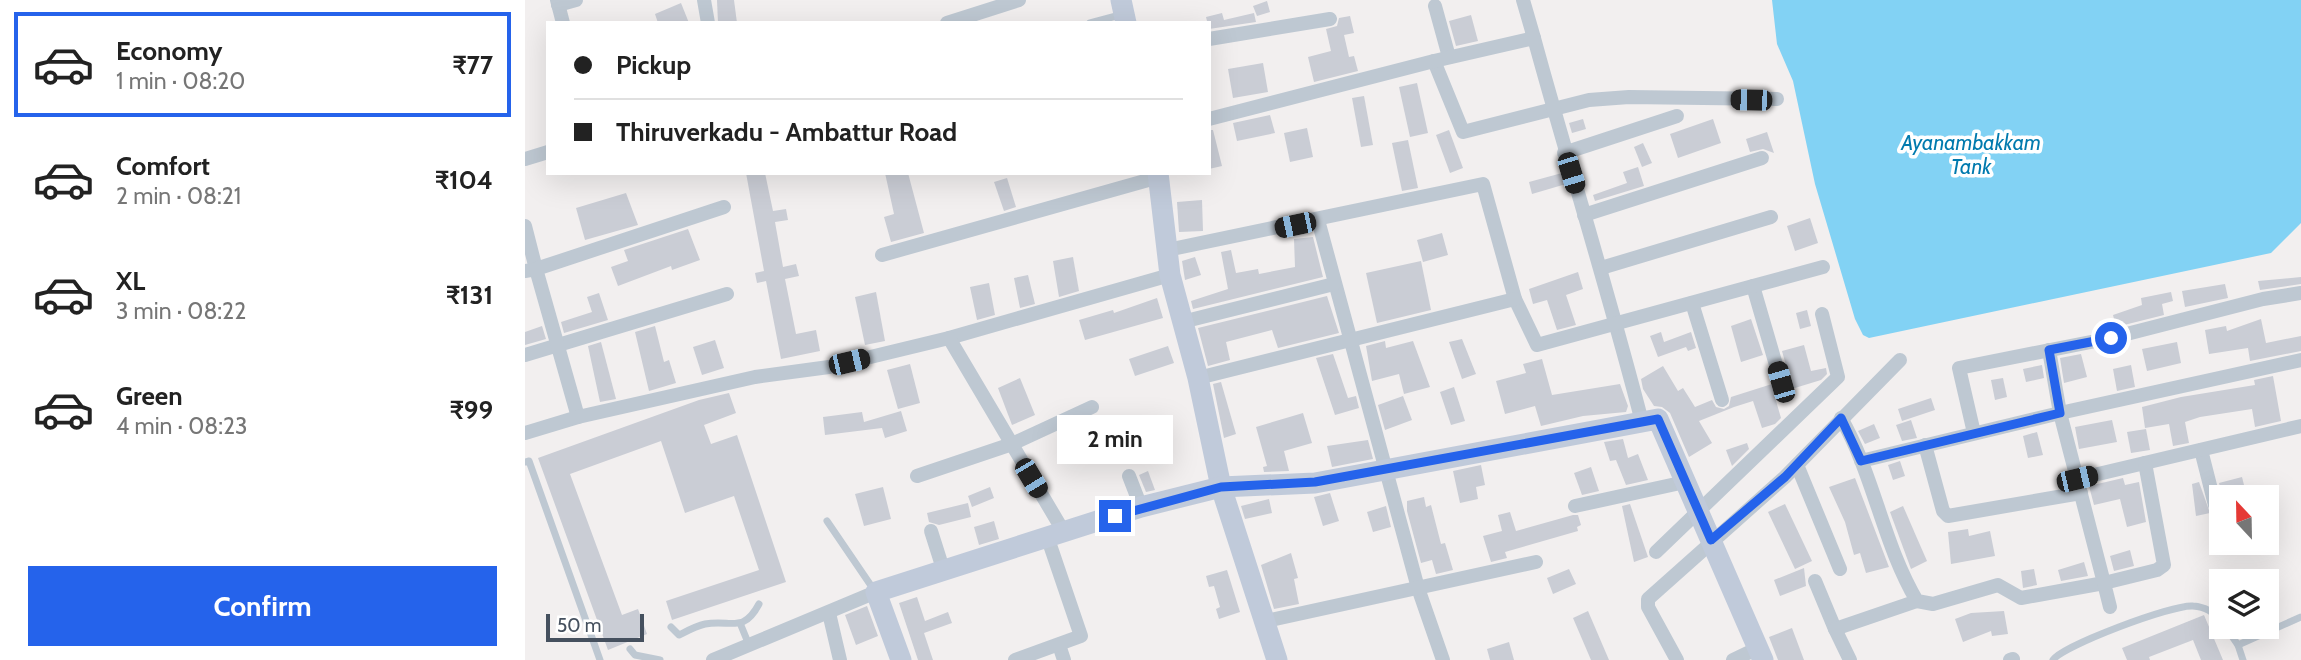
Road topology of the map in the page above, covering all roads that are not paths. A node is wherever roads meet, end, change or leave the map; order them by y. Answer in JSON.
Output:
{"nodes":[{"id":1,"x":576,"y":0,"type":"edge"},
{"id":2,"x":704,"y":0,"type":"edge"},
{"id":3,"x":1019,"y":0,"type":"edge"},
{"id":4,"x":1523,"y":0,"type":"edge"},
{"id":5,"x":558,"y":2,"type":"edge"},
{"id":6,"x":1435,"y":6,"type":"dead end"},
{"id":7,"x":1124,"y":12,"type":"edge"},
{"id":8,"x":1330,"y":19,"type":"dead end"},
{"id":9,"x":563,"y":21,"type":"edge"},
{"id":10,"x":708,"y":21,"type":"edge"},
{"id":11,"x":953,"y":21,"type":"edge"},
{"id":12,"x":1097,"y":21,"type":"edge"},
{"id":13,"x":1534,"y":38,"type":"junction"},
{"id":14,"x":1211,"y":39,"type":"edge"},
{"id":15,"x":1449,"y":57,"type":"junction"},
{"id":16,"x":1434,"y":61,"type":"junction"},
{"id":17,"x":1777,"y":99,"type":"dead end"},
{"id":18,"x":1553,"y":108,"type":"junction"},
{"id":19,"x":1677,"y":116,"type":"dead end"},
{"id":20,"x":1211,"y":118,"type":"edge"},
{"id":21,"x":546,"y":153,"type":"edge"},
{"id":22,"x":1564,"y":153,"type":"junction"},
{"id":23,"x":1762,"y":158,"type":"dead end"},
{"id":24,"x":525,"y":159,"type":"edge"},
{"id":25,"x":1158,"y":175,"type":"edge"},
{"id":26,"x":725,"y":207,"type":"dead end"},
{"id":27,"x":1584,"y":215,"type":"junction"},
{"id":28,"x":1771,"y":217,"type":"dead end"},
{"id":29,"x":1318,"y":220,"type":"junction"},
{"id":30,"x":525,"y":226,"type":"edge"},
{"id":31,"x":1167,"y":250,"type":"junction"},
{"id":32,"x":882,"y":255,"type":"dead end"},
{"id":33,"x":1823,"y":267,"type":"dead end"},
{"id":34,"x":1601,"y":268,"type":"junction"},
{"id":35,"x":531,"y":270,"type":"edge"},
{"id":36,"x":1171,"y":275,"type":"junction"},
{"id":37,"x":1334,"y":284,"type":"junction"},
{"id":38,"x":1753,"y":286,"type":"junction"},
{"id":39,"x":2301,"y":293,"type":"edge"},
{"id":40,"x":727,"y":294,"type":"dead end"},
{"id":41,"x":1515,"y":299,"type":"junction"},
{"id":42,"x":1692,"y":303,"type":"junction"},
{"id":43,"x":1822,"y":314,"type":"dead end"},
{"id":44,"x":1182,"y":322,"type":"junction"},
{"id":45,"x":1617,"y":325,"type":"junction"},
{"id":46,"x":949,"y":338,"type":"junction"},
{"id":47,"x":1349,"y":341,"type":"junction"},
{"id":48,"x":558,"y":346,"type":"junction"},
{"id":49,"x":2049,"y":350,"type":"junction"},
{"id":50,"x":525,"y":355,"type":"edge"},
{"id":51,"x":1901,"y":360,"type":"dead end"},
{"id":52,"x":2301,"y":360,"type":"edge"},
{"id":53,"x":1198,"y":378,"type":"junction"},
{"id":54,"x":1781,"y":382,"type":"dead end"},
{"id":55,"x":1722,"y":400,"type":"dead end"},
{"id":56,"x":1092,"y":407,"type":"dead end"},
{"id":57,"x":2060,"y":413,"type":"junction"},
{"id":58,"x":578,"y":417,"type":"junction"},
{"id":59,"x":1841,"y":418,"type":"junction"},
{"id":60,"x":1642,"y":422,"type":"junction"},
{"id":61,"x":2301,"y":426,"type":"edge"},
{"id":62,"x":525,"y":433,"type":"edge"},
{"id":63,"x":1974,"y":433,"type":"junction"},
{"id":64,"x":1011,"y":444,"type":"junction"},
{"id":65,"x":1925,"y":446,"type":"junction"},
{"id":66,"x":2201,"y":450,"type":"junction"},
{"id":67,"x":1861,"y":461,"type":"junction"},
{"id":68,"x":525,"y":462,"type":"edge"},
{"id":69,"x":2145,"y":463,"type":"junction"},
{"id":70,"x":1797,"y":465,"type":"junction"},
{"id":71,"x":1387,"y":468,"type":"junction"},
{"id":72,"x":917,"y":475,"type":"dead end"},
{"id":73,"x":1129,"y":476,"type":"dead end"},
{"id":74,"x":1685,"y":482,"type":"junction"},
{"id":75,"x":2210,"y":485,"type":"edge"},
{"id":76,"x":2079,"y":486,"type":"junction"},
{"id":77,"x":1221,"y":487,"type":"junction"},
{"id":78,"x":1574,"y":506,"type":"dead end"},
{"id":79,"x":1141,"y":507,"type":"junction"},
{"id":80,"x":1699,"y":513,"type":"junction"},
{"id":81,"x":827,"y":521,"type":"dead end"},
{"id":82,"x":931,"y":531,"type":"dead end"},
{"id":83,"x":1056,"y":536,"type":"junction"},
{"id":84,"x":1711,"y":540,"type":"junction"},
{"id":85,"x":1656,"y":552,"type":"dead end"},
{"id":86,"x":1536,"y":562,"type":"dead end"},
{"id":87,"x":1840,"y":569,"type":"dead end"},
{"id":88,"x":944,"y":572,"type":"junction"},
{"id":89,"x":1815,"y":581,"type":"dead end"},
{"id":90,"x":2104,"y":583,"type":"junction"},
{"id":91,"x":1418,"y":588,"type":"junction"},
{"id":92,"x":876,"y":592,"type":"junction"},
{"id":93,"x":1917,"y":601,"type":"junction"},
{"id":94,"x":759,"y":604,"type":"dead end"},
{"id":95,"x":2110,"y":607,"type":"dead end"},
{"id":96,"x":2209,"y":610,"type":"edge"},
{"id":97,"x":829,"y":613,"type":"junction"},
{"id":98,"x":2301,"y":617,"type":"edge"},
{"id":99,"x":1266,"y":621,"type":"junction"},
{"id":100,"x":740,"y":623,"type":"junction"},
{"id":101,"x":671,"y":627,"type":"dead end"},
{"id":102,"x":1835,"y":629,"type":"junction"},
{"id":103,"x":2234,"y":639,"type":"edge"},
{"id":104,"x":750,"y":645,"type":"junction"},
{"id":105,"x":1059,"y":645,"type":"junction"},
{"id":106,"x":2238,"y":645,"type":"junction"},
{"id":107,"x":630,"y":649,"type":"dead end"},
{"id":108,"x":1760,"y":654,"type":"edge"},
{"id":109,"x":600,"y":660,"type":"edge"},
{"id":110,"x":660,"y":660,"type":"edge"},
{"id":111,"x":713,"y":660,"type":"edge"},
{"id":112,"x":841,"y":660,"type":"edge"},
{"id":113,"x":901,"y":660,"type":"edge"},
{"id":114,"x":1015,"y":660,"type":"edge"},
{"id":115,"x":1064,"y":660,"type":"edge"},
{"id":116,"x":1277,"y":660,"type":"edge"},
{"id":117,"x":1443,"y":660,"type":"edge"},
{"id":118,"x":1677,"y":660,"type":"edge"},
{"id":119,"x":1733,"y":660,"type":"edge"},
{"id":120,"x":1850,"y":660,"type":"edge"},
{"id":121,"x":2053,"y":660,"type":"edge"},
{"id":122,"x":2243,"y":660,"type":"edge"}],
"edges":[{"from":1,"to":5,"type":"street"},
{"from":2,"to":10,"type":"street"},
{"from":3,"to":11,"type":"street"},
{"from":4,"to":13,"type":"street"},
{"from":5,"to":9,"type":"street"},
{"from":6,"to":15,"type":"street"},
{"from":7,"to":12,"type":"lane"},
{"from":8,"to":14,"type":"street"},
{"from":13,"to":15,"type":"street"},
{"from":13,"to":18,"type":"street"},
{"from":15,"to":16,"type":"street"},
{"from":16,"to":18,"type":"street"},
{"from":16,"to":20,"type":"street"},
{"from":17,"to":18,"type":"street"},
{"from":18,"to":22,"type":"street"},
{"from":19,"to":22,"type":"street"},
{"from":21,"to":24,"type":"street"},
{"from":22,"to":27,"type":"street"},
{"from":23,"to":27,"type":"street"},
{"from":25,"to":31,"type":"street"},
{"from":25,"to":32,"type":"street"},
{"from":26,"to":35,"type":"street"},
{"from":27,"to":34,"type":"street"},
{"from":28,"to":34,"type":"street"},
{"from":29,"to":31,"type":"street"},
{"from":29,"to":37,"type":"street"},
{"from":29,"to":41,"type":"street"},
{"from":30,"to":35,"type":"street"},
{"from":31,"to":36,"type":"street"},
{"from":33,"to":38,"type":"street"},
{"from":34,"to":45,"type":"street"},
{"from":35,"to":48,"type":"street"},
{"from":36,"to":44,"type":"street"},
{"from":36,"to":46,"type":"street"},
{"from":37,"to":44,"type":"street"},
{"from":37,"to":47,"type":"street"},
{"from":38,"to":42,"type":"street"},
{"from":38,"to":54,"type":"street"},
{"from":39,"to":49,"type":"street"},
{"from":40,"to":48,"type":"street"},
{"from":41,"to":45,"type":"street"},
{"from":41,"to":47,"type":"street"},
{"from":42,"to":45,"type":"street"},
{"from":42,"to":55,"type":"street"},
{"from":43,"to":80,"type":"street"},
{"from":44,"to":53,"type":"street"},
{"from":45,"to":60,"type":"street"},
{"from":46,"to":58,"type":"street"},
{"from":46,"to":64,"type":"street"},
{"from":47,"to":53,"type":"street"},
{"from":47,"to":71,"type":"street"},
{"from":48,"to":50,"type":"street"},
{"from":48,"to":58,"type":"street"},
{"from":49,"to":57,"type":"street"},
{"from":49,"to":63,"type":"street"},
{"from":51,"to":59,"type":"street"},
{"from":52,"to":57,"type":"street"},
{"from":53,"to":77,"type":"street"},
{"from":56,"to":64,"type":"street"},
{"from":57,"to":63,"type":"street"},
{"from":57,"to":76,"type":"street"},
{"from":58,"to":62,"type":"street"},
{"from":59,"to":67,"type":"street"},
{"from":59,"to":70,"type":"street"},
{"from":60,"to":71,"type":"street"},
{"from":60,"to":74,"type":"street"},
{"from":61,"to":66,"type":"street"},
{"from":63,"to":65,"type":"street"},
{"from":64,"to":72,"type":"street"},
{"from":64,"to":83,"type":"street"},
{"from":65,"to":67,"type":"street"},
{"from":65,"to":76,"type":"street"},
{"from":66,"to":69,"type":"street"},
{"from":66,"to":75,"type":"street"},
{"from":67,"to":93,"type":"street"},
{"from":68,"to":109,"type":"lane"},
{"from":69,"to":76,"type":"street"},
{"from":69,"to":90,"type":"street"},
{"from":70,"to":84,"type":"street"},
{"from":70,"to":87,"type":"street"},
{"from":71,"to":77,"type":"street"},
{"from":71,"to":91,"type":"street"},
{"from":73,"to":79,"type":"street"},
{"from":74,"to":78,"type":"street"},
{"from":74,"to":80,"type":"street"},
{"from":76,"to":90,"type":"street"},
{"from":77,"to":79,"type":"street"},
{"from":77,"to":99,"type":"street"},
{"from":79,"to":83,"type":"street"},
{"from":80,"to":84,"type":"street"},
{"from":80,"to":85,"type":"street"},
{"from":81,"to":92,"type":"lane"},
{"from":82,"to":88,"type":"street"},
{"from":83,"to":88,"type":"street"},
{"from":83,"to":105,"type":"street"},
{"from":84,"to":108,"type":"street"},
{"from":84,"to":118,"type":"street"},
{"from":86,"to":91,"type":"street"},
{"from":88,"to":92,"type":"street"},
{"from":89,"to":102,"type":"street"},
{"from":90,"to":93,"type":"street"},
{"from":90,"to":95,"type":"street"},
{"from":91,"to":99,"type":"street"},
{"from":91,"to":117,"type":"street"},
{"from":92,"to":97,"type":"street"},
{"from":92,"to":113,"type":"street"},
{"from":93,"to":102,"type":"street"},
{"from":94,"to":100,"type":"lane"},
{"from":96,"to":121,"type":"lane"},
{"from":97,"to":104,"type":"street"},
{"from":97,"to":112,"type":"street"},
{"from":98,"to":106,"type":"lane"},
{"from":99,"to":116,"type":"street"},
{"from":100,"to":101,"type":"lane"},
{"from":100,"to":104,"type":"lane"},
{"from":102,"to":120,"type":"street"},
{"from":103,"to":106,"type":"lane"},
{"from":104,"to":111,"type":"street"},
{"from":105,"to":114,"type":"street"},
{"from":105,"to":115,"type":"street"},
{"from":106,"to":122,"type":"lane"},
{"from":107,"to":110,"type":"lane"},
{"from":108,"to":119,"type":"street"}]}
